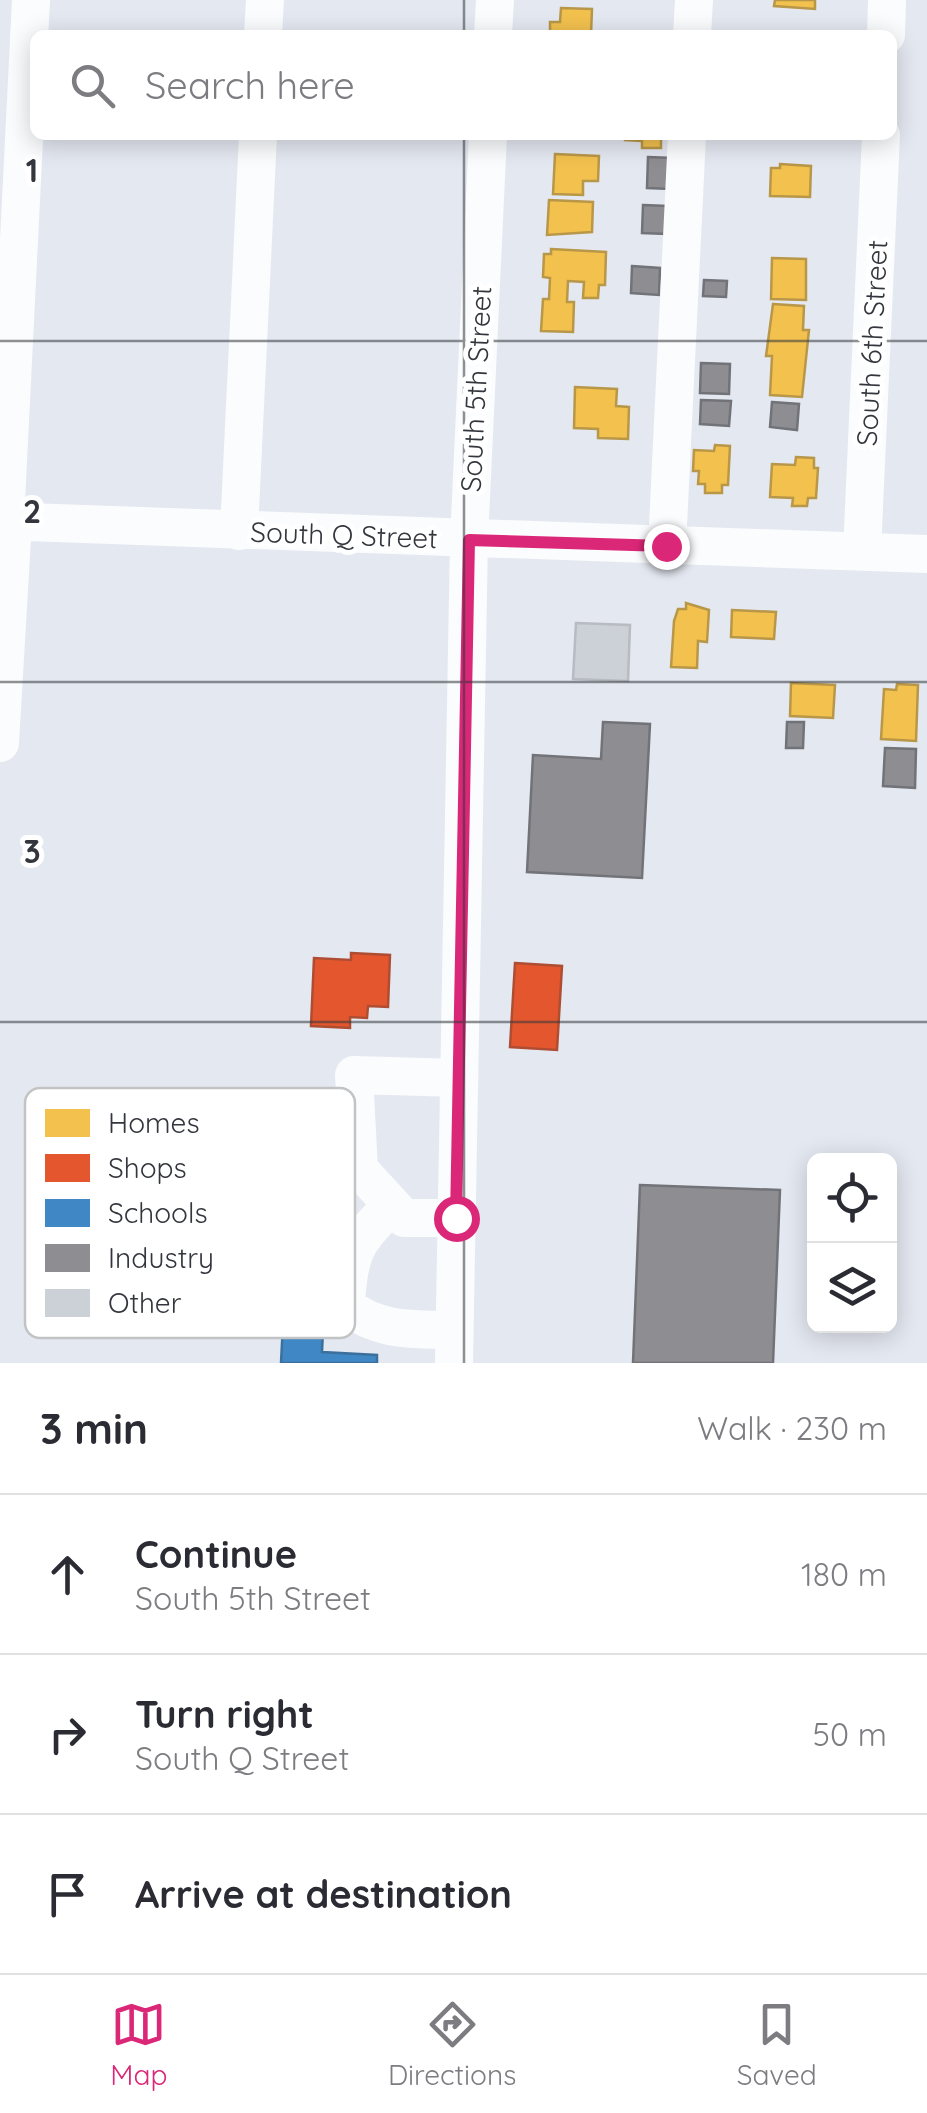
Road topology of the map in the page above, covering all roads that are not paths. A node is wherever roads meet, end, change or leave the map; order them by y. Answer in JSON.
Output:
{"nodes":[{"id":1,"x":31,"y":0,"type":"edge"},
{"id":2,"x":265,"y":0,"type":"edge"},
{"id":3,"x":495,"y":0,"type":"edge"},
{"id":4,"x":694,"y":0,"type":"edge"},
{"id":5,"x":887,"y":0,"type":"edge"},
{"id":6,"x":264,"y":30,"type":"edge"},
{"id":7,"x":493,"y":30,"type":"edge"},
{"id":8,"x":692,"y":30,"type":"edge"},
{"id":9,"x":886,"y":30,"type":"edge"},
{"id":10,"x":258,"y":140,"type":"edge"},
{"id":11,"x":488,"y":140,"type":"edge"},
{"id":12,"x":687,"y":140,"type":"edge"},
{"id":13,"x":881,"y":140,"type":"edge"},
{"id":14,"x":6,"y":522,"type":"edge"},
{"id":15,"x":239,"y":531,"type":"junction"},
{"id":16,"x":469,"y":540,"type":"junction"},
{"id":17,"x":666,"y":546,"type":"junction"},
{"id":18,"x":862,"y":551,"type":"junction"},
{"id":19,"x":927,"y":554,"type":"edge"},
{"id":20,"x":0,"y":743,"type":"edge"},
{"id":21,"x":458,"y":1078,"type":"junction"},
{"id":22,"x":355,"y":1088,"type":"edge"},
{"id":23,"x":355,"y":1094,"type":"edge"},
{"id":24,"x":392,"y":1206,"type":"junction"},
{"id":25,"x":456,"y":1218,"type":"junction"},
{"id":26,"x":355,"y":1248,"type":"edge"},
{"id":27,"x":355,"y":1313,"type":"edge"},
{"id":28,"x":454,"y":1346,"type":"edge"}],
"edges":[{"from":1,"to":14,"type":"street"},
{"from":2,"to":6,"type":"street"},
{"from":3,"to":7,"type":"street"},
{"from":4,"to":8,"type":"street"},
{"from":5,"to":9,"type":"street"},
{"from":10,"to":15,"type":"street"},
{"from":11,"to":16,"type":"street","name":"South 5th Street"},
{"from":12,"to":17,"type":"street"},
{"from":13,"to":18,"type":"street","name":"South 6th Street"},
{"from":14,"to":15,"type":"street","name":"South Q Street"},
{"from":14,"to":20,"type":"street"},
{"from":15,"to":16,"type":"street","name":"South Q Street"},
{"from":16,"to":17,"type":"street","name":"South Q Street"},
{"from":16,"to":21,"type":"street","name":"South 5th Street"},
{"from":17,"to":18,"type":"street","name":"South Q Street"},
{"from":18,"to":19,"type":"street","name":"South Q Street"},
{"from":21,"to":22,"type":"street"},
{"from":21,"to":25,"type":"street","name":"South 5th Street"},
{"from":23,"to":24,"type":"street"},
{"from":24,"to":25,"type":"street"},
{"from":24,"to":26,"type":"street"},
{"from":25,"to":28,"type":"street","name":"South 5th Street"},
{"from":27,"to":28,"type":"street"}]}
